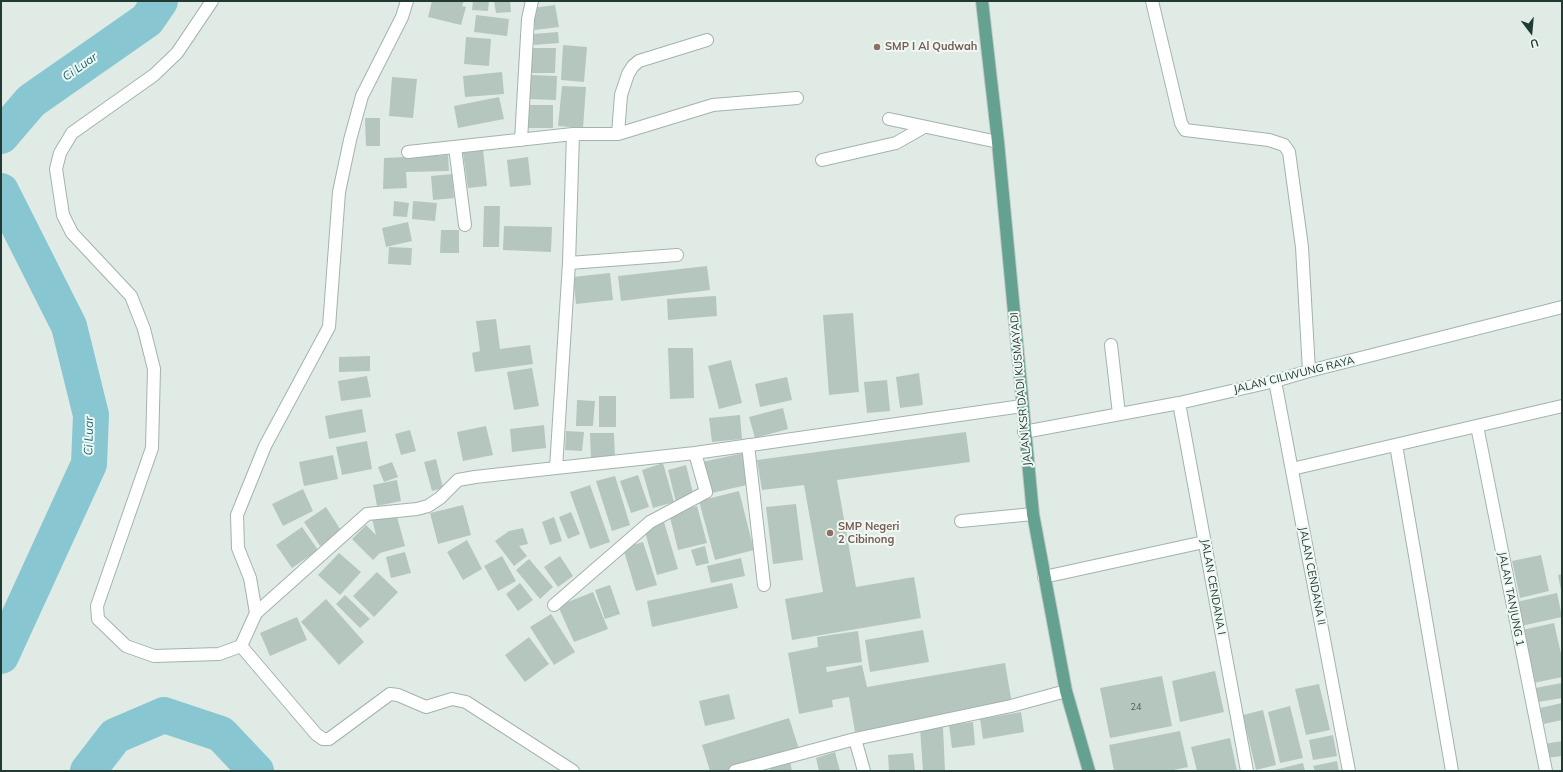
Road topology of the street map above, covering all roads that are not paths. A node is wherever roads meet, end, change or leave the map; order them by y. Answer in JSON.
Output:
{"nodes":[{"id":1,"x":212,"y":1,"type":"edge"},
{"id":2,"x":407,"y":1,"type":"edge"},
{"id":3,"x":532,"y":1,"type":"edge"},
{"id":4,"x":982,"y":1,"type":"edge"},
{"id":5,"x":1152,"y":1,"type":"edge"},
{"id":6,"x":707,"y":40,"type":"dead end"},
{"id":7,"x":797,"y":98,"type":"dead end"},
{"id":8,"x":889,"y":119,"type":"dead end"},
{"id":9,"x":924,"y":127,"type":"junction"},
{"id":10,"x":573,"y":134,"type":"junction"},
{"id":11,"x":618,"y":134,"type":"junction"},
{"id":12,"x":521,"y":140,"type":"junction"},
{"id":13,"x":998,"y":142,"type":"junction"},
{"id":14,"x":455,"y":147,"type":"junction"},
{"id":15,"x":408,"y":152,"type":"dead end"},
{"id":16,"x":822,"y":160,"type":"dead end"},
{"id":17,"x":465,"y":225,"type":"dead end"},
{"id":18,"x":677,"y":256,"type":"dead end"},
{"id":19,"x":569,"y":263,"type":"junction"},
{"id":20,"x":1562,"y":307,"type":"edge"},
{"id":21,"x":1111,"y":345,"type":"dead end"},
{"id":22,"x":1308,"y":371,"type":"junction"},
{"id":23,"x":1275,"y":381,"type":"junction"},
{"id":24,"x":1179,"y":403,"type":"junction"},
{"id":25,"x":1022,"y":406,"type":"junction"},
{"id":26,"x":1562,"y":406,"type":"edge"},
{"id":27,"x":1119,"y":414,"type":"junction"},
{"id":28,"x":1477,"y":426,"type":"junction"},
{"id":29,"x":1024,"y":432,"type":"junction"},
{"id":30,"x":748,"y":445,"type":"junction"},
{"id":31,"x":1396,"y":445,"type":"junction"},
{"id":32,"x":695,"y":453,"type":"junction"},
{"id":33,"x":556,"y":468,"type":"junction"},
{"id":34,"x":1292,"y":470,"type":"junction"},
{"id":35,"x":1033,"y":514,"type":"junction"},
{"id":36,"x":960,"y":521,"type":"dead end"},
{"id":37,"x":1204,"y":542,"type":"junction"},
{"id":38,"x":1044,"y":576,"type":"junction"},
{"id":39,"x":764,"y":585,"type":"dead end"},
{"id":40,"x":554,"y":605,"type":"dead end"},
{"id":41,"x":256,"y":613,"type":"junction"},
{"id":42,"x":241,"y":646,"type":"junction"},
{"id":43,"x":1066,"y":691,"type":"junction"},
{"id":44,"x":854,"y":739,"type":"junction"},
{"id":45,"x":573,"y":771,"type":"edge"},
{"id":46,"x":735,"y":771,"type":"edge"},
{"id":47,"x":864,"y":771,"type":"edge"},
{"id":48,"x":1090,"y":771,"type":"edge"},
{"id":49,"x":1247,"y":771,"type":"edge"},
{"id":50,"x":1349,"y":771,"type":"edge"},
{"id":51,"x":1452,"y":771,"type":"edge"},
{"id":52,"x":1546,"y":771,"type":"edge"}],
"edges":[{"from":1,"to":42,"type":"street"},
{"from":2,"to":41,"type":"street"},
{"from":3,"to":12,"type":"street"},
{"from":4,"to":13,"type":"main road","name":"JALAN KSR DADI KUSMAYADI"},
{"from":5,"to":22,"type":"street"},
{"from":6,"to":11,"type":"street"},
{"from":7,"to":11,"type":"street"},
{"from":8,"to":9,"type":"street"},
{"from":9,"to":13,"type":"street"},
{"from":9,"to":16,"type":"street"},
{"from":10,"to":11,"type":"street"},
{"from":10,"to":12,"type":"street"},
{"from":10,"to":19,"type":"street"},
{"from":12,"to":14,"type":"street"},
{"from":13,"to":25,"type":"main road","name":"JALAN KSR DADI KUSMAYADI"},
{"from":14,"to":15,"type":"street"},
{"from":14,"to":17,"type":"street"},
{"from":18,"to":19,"type":"street"},
{"from":19,"to":33,"type":"street"},
{"from":20,"to":22,"type":"street","name":"JALAN CILIWUNG RAYA"},
{"from":21,"to":27,"type":"street"},
{"from":22,"to":23,"type":"street","name":"JALAN CILIWUNG RAYA"},
{"from":23,"to":24,"type":"street","name":"JALAN CILIWUNG RAYA"},
{"from":23,"to":34,"type":"street","name":"JALAN CENDANA II"},
{"from":24,"to":27,"type":"street","name":"JALAN CILIWUNG RAYA"},
{"from":24,"to":37,"type":"street","name":"JALAN CENDANA I"},
{"from":25,"to":29,"type":"main road","name":"JALAN KSR DADI KUSMAYADI"},
{"from":25,"to":30,"type":"street"},
{"from":26,"to":28,"type":"street"},
{"from":27,"to":29,"type":"street","name":"JALAN CILIWUNG RAYA"},
{"from":28,"to":31,"type":"street"},
{"from":28,"to":52,"type":"street","name":"JALAN TANJUNG 1"},
{"from":29,"to":35,"type":"main road","name":"JALAN KSR DADI KUSMAYADI"},
{"from":30,"to":32,"type":"street"},
{"from":30,"to":39,"type":"street"},
{"from":31,"to":34,"type":"street"},
{"from":31,"to":51,"type":"street"},
{"from":32,"to":33,"type":"street"},
{"from":32,"to":40,"type":"street"},
{"from":33,"to":41,"type":"street"},
{"from":34,"to":50,"type":"street","name":"JALAN CENDANA II"},
{"from":35,"to":36,"type":"street"},
{"from":35,"to":38,"type":"main road","name":"JALAN KSR DADI KUSMAYADI"},
{"from":37,"to":38,"type":"street"},
{"from":37,"to":49,"type":"street","name":"JALAN CENDANA I"},
{"from":38,"to":43,"type":"main road","name":"JALAN KSR DADI KUSMAYADI"},
{"from":41,"to":42,"type":"street"},
{"from":42,"to":45,"type":"street"},
{"from":43,"to":44,"type":"street"},
{"from":43,"to":48,"type":"main road","name":"JALAN KSR DADI KUSMAYADI"},
{"from":44,"to":46,"type":"street"},
{"from":44,"to":47,"type":"street"}]}
